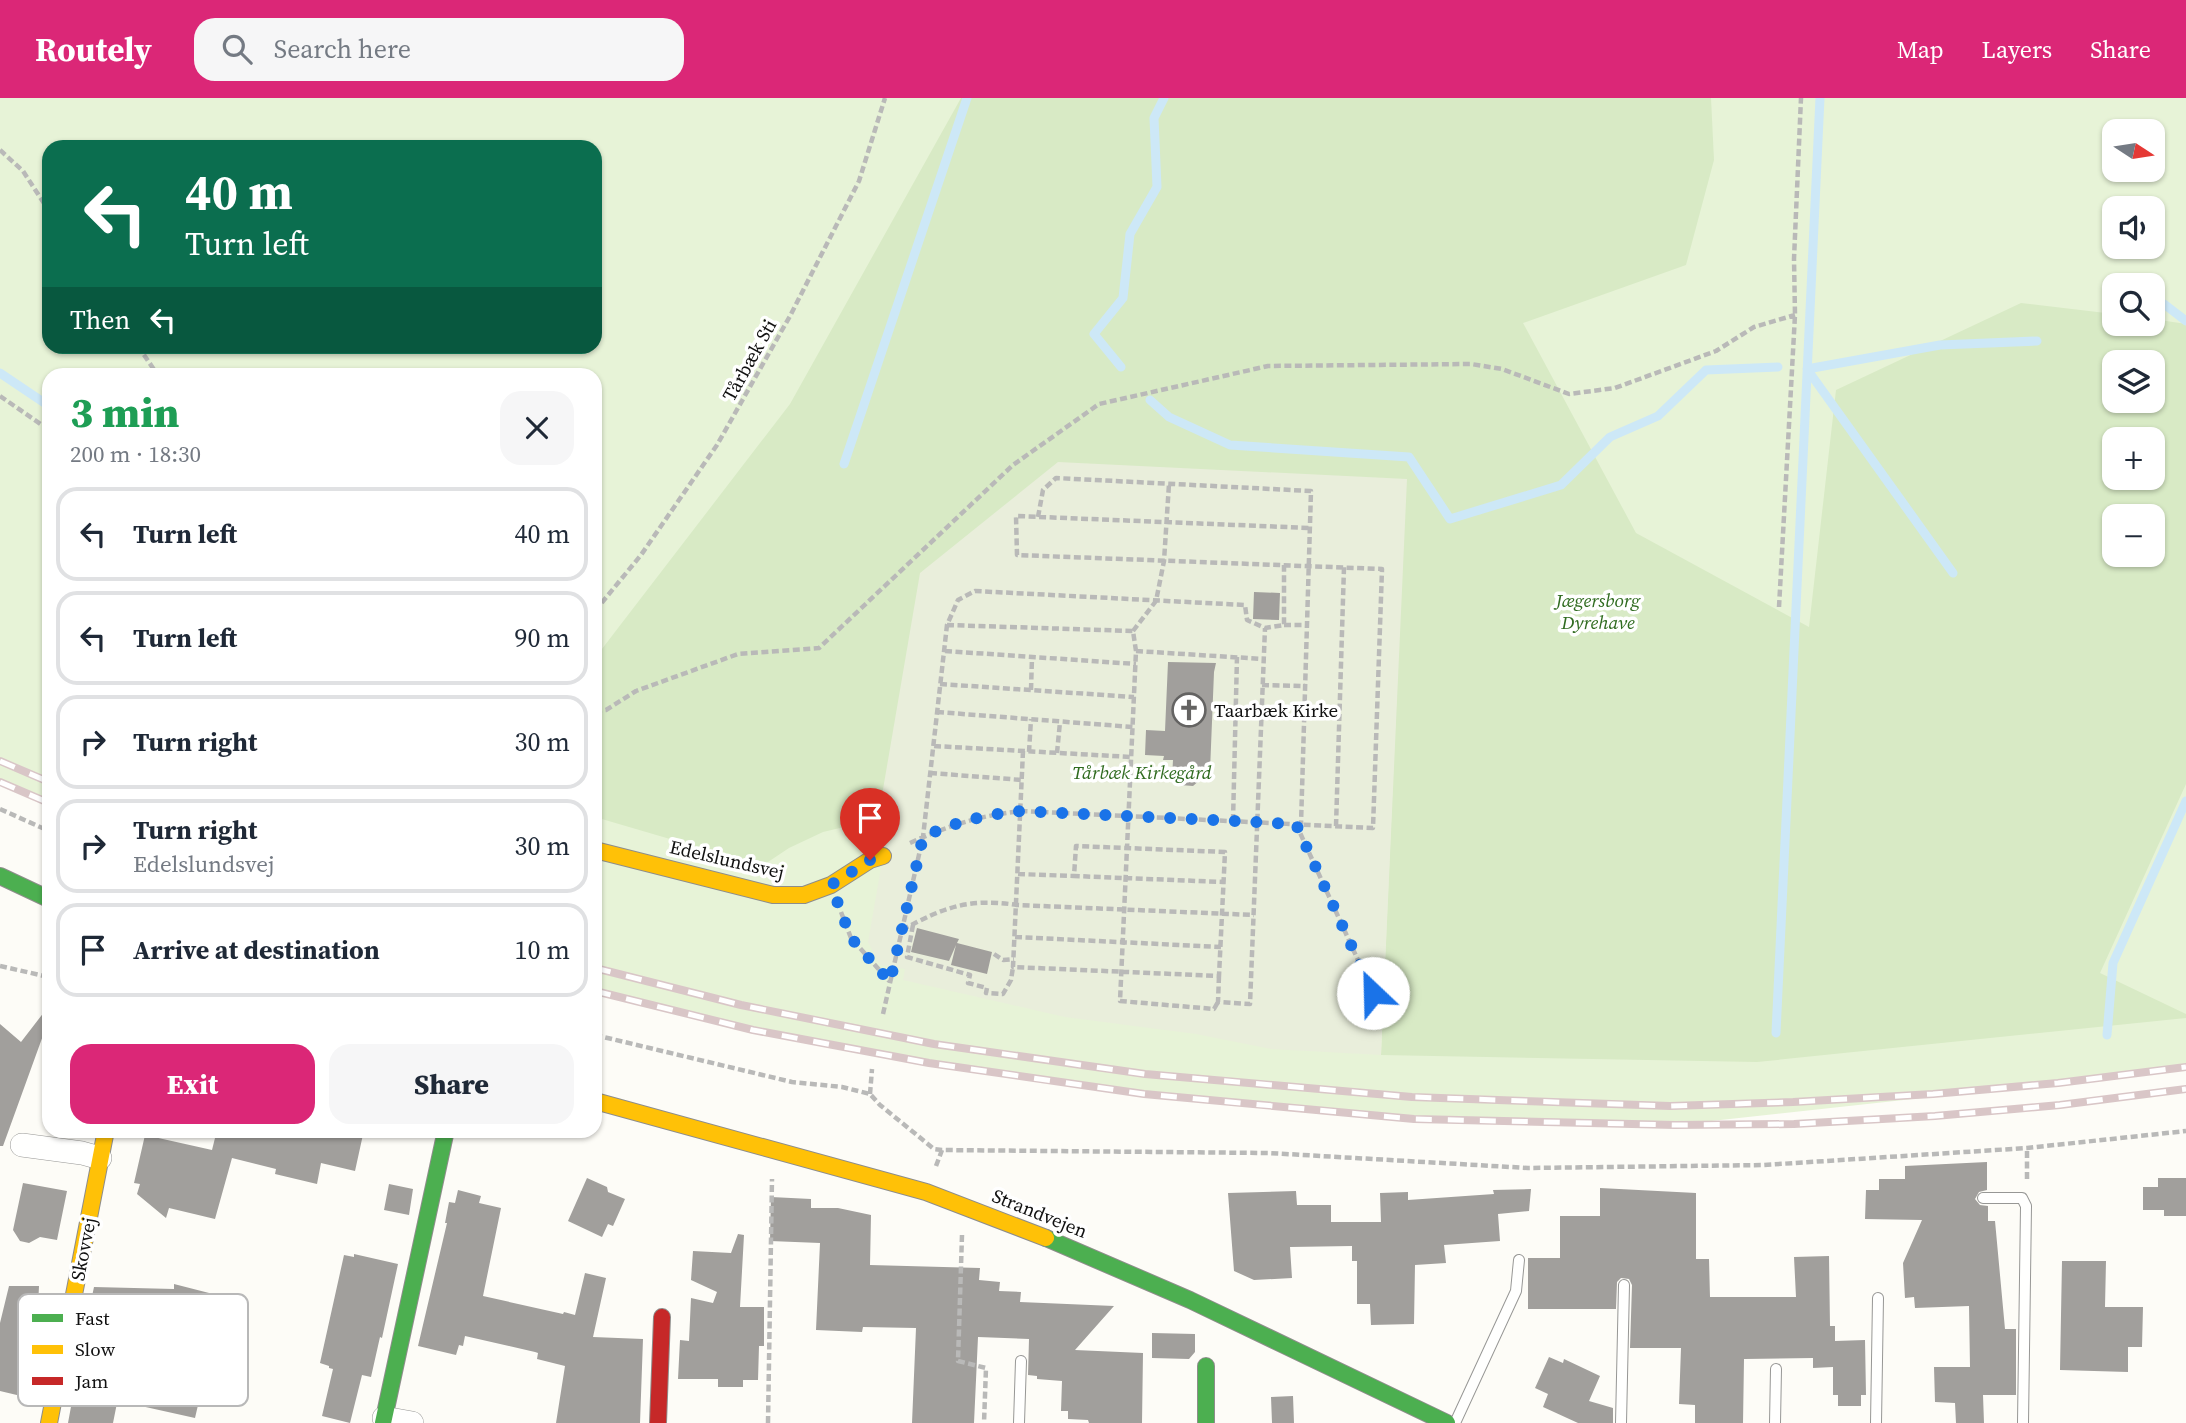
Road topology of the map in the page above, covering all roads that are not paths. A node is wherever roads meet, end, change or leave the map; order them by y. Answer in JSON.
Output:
{"nodes":[{"id":1,"x":602,"y":852,"type":"edge"},
{"id":2,"x":883,"y":856,"type":"dead end"},
{"id":3,"x":0,"y":876,"type":"edge"},
{"id":4,"x":42,"y":896,"type":"edge"},
{"id":5,"x":602,"y":1103,"type":"edge"},
{"id":6,"x":104,"y":1138,"type":"edge"},
{"id":7,"x":444,"y":1138,"type":"edge"},
{"id":8,"x":22,"y":1145,"type":"dead end"},
{"id":9,"x":100,"y":1158,"type":"junction"},
{"id":10,"x":1983,"y":1198,"type":"dead end"},
{"id":11,"x":1519,"y":1260,"type":"dead end"},
{"id":12,"x":1624,"y":1285,"type":"dead end"},
{"id":13,"x":74,"y":1294,"type":"edge"},
{"id":14,"x":1878,"y":1298,"type":"dead end"},
{"id":15,"x":662,"y":1317,"type":"dead end"},
{"id":16,"x":1021,"y":1361,"type":"dead end"},
{"id":17,"x":1206,"y":1366,"type":"dead end"},
{"id":18,"x":1776,"y":1369,"type":"dead end"},
{"id":19,"x":384,"y":1420,"type":"edge"},
{"id":20,"x":412,"y":1423,"type":"edge"},
{"id":21,"x":658,"y":1423,"type":"edge"},
{"id":22,"x":1019,"y":1423,"type":"edge"},
{"id":23,"x":1206,"y":1423,"type":"edge"},
{"id":24,"x":1447,"y":1423,"type":"edge"},
{"id":25,"x":1455,"y":1423,"type":"edge"},
{"id":26,"x":1621,"y":1423,"type":"edge"},
{"id":27,"x":1775,"y":1423,"type":"edge"},
{"id":28,"x":1876,"y":1423,"type":"edge"},
{"id":29,"x":2023,"y":1423,"type":"edge"}],
"edges":[{"from":1,"to":2,"type":"street","name":"Edelslundsvej"},
{"from":3,"to":4,"type":"street"},
{"from":5,"to":24,"type":"street","name":"Strandvejen"},
{"from":6,"to":9,"type":"street","name":"Skovvej"},
{"from":7,"to":19,"type":"street"},
{"from":8,"to":9,"type":"street"},
{"from":9,"to":13,"type":"street","name":"Skovvej"},
{"from":10,"to":29,"type":"lane"},
{"from":11,"to":25,"type":"lane"},
{"from":12,"to":26,"type":"lane"},
{"from":14,"to":28,"type":"lane"},
{"from":15,"to":21,"type":"street"},
{"from":16,"to":22,"type":"lane"},
{"from":17,"to":23,"type":"street"},
{"from":18,"to":27,"type":"lane"},
{"from":19,"to":20,"type":"street"}]}
